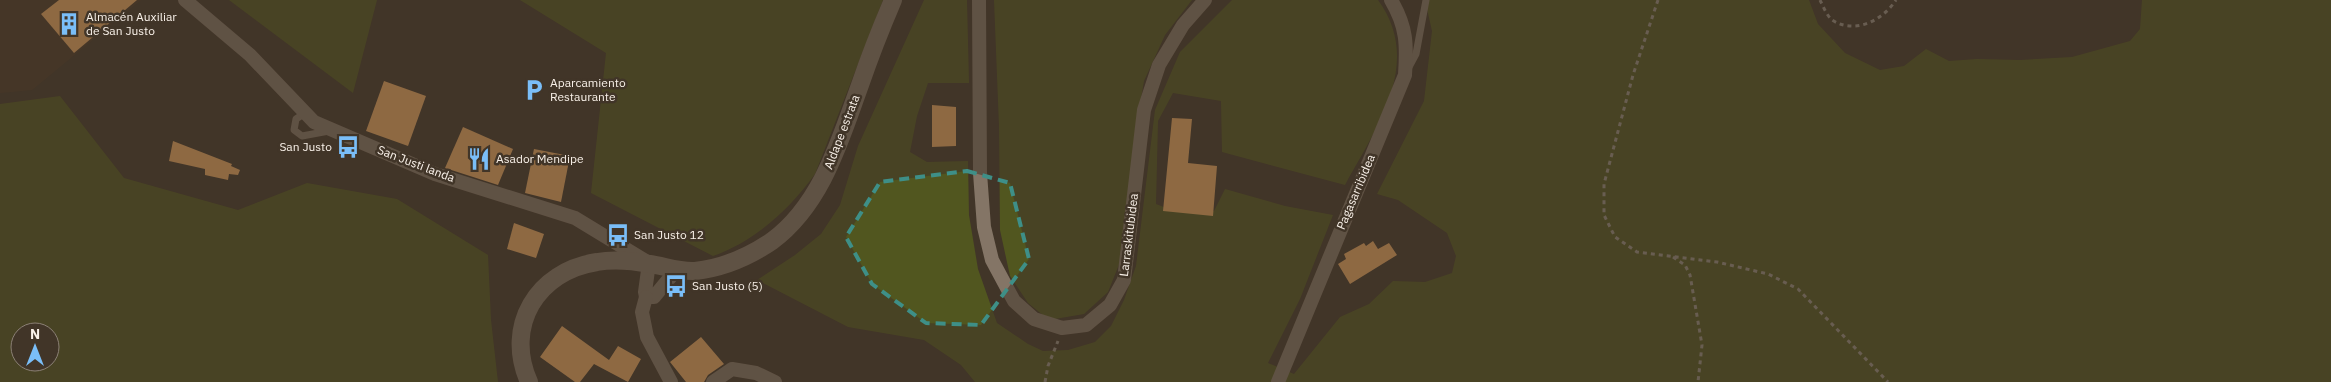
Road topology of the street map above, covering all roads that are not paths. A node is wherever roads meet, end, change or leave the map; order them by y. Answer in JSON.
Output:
{"nodes":[{"id":1,"x":185,"y":0,"type":"edge"},
{"id":2,"x":893,"y":0,"type":"edge"},
{"id":3,"x":979,"y":0,"type":"edge"},
{"id":4,"x":1205,"y":0,"type":"edge"},
{"id":5,"x":1392,"y":0,"type":"edge"},
{"id":6,"x":1426,"y":0,"type":"edge"},
{"id":7,"x":1405,"y":75,"type":"junction"},
{"id":8,"x":305,"y":113,"type":"junction"},
{"id":9,"x":331,"y":130,"type":"junction"},
{"id":10,"x":648,"y":263,"type":"junction"},
{"id":11,"x":677,"y":269,"type":"junction"},
{"id":12,"x":646,"y":297,"type":"junction"},
{"id":13,"x":529,"y":382,"type":"edge"},
{"id":14,"x":671,"y":382,"type":"edge"},
{"id":15,"x":713,"y":382,"type":"edge"},
{"id":16,"x":775,"y":382,"type":"edge"},
{"id":17,"x":1278,"y":382,"type":"edge"}],
"edges":[{"from":1,"to":8,"type":"street","name":"San Justi landa"},
{"from":2,"to":11,"type":"street","name":"Aldape estrata"},
{"from":3,"to":4,"type":"street","name":"Larraskitubidea"},
{"from":5,"to":7,"type":"street"},
{"from":6,"to":7,"type":"lane","name":"Pagasarribidea"},
{"from":7,"to":17,"type":"street","name":"Pagasarribidea"},
{"from":8,"to":9,"type":"street","name":"San Justi landa"},
{"from":8,"to":9,"type":"lane"},
{"from":9,"to":10,"type":"street","name":"San Justi landa"},
{"from":10,"to":11,"type":"street","name":"Aldape estrata"},
{"from":10,"to":12,"type":"street"},
{"from":10,"to":13,"type":"street","name":"Aldape estrata"},
{"from":11,"to":12,"type":"street"},
{"from":12,"to":14,"type":"street"},
{"from":15,"to":16,"type":"street"}]}
